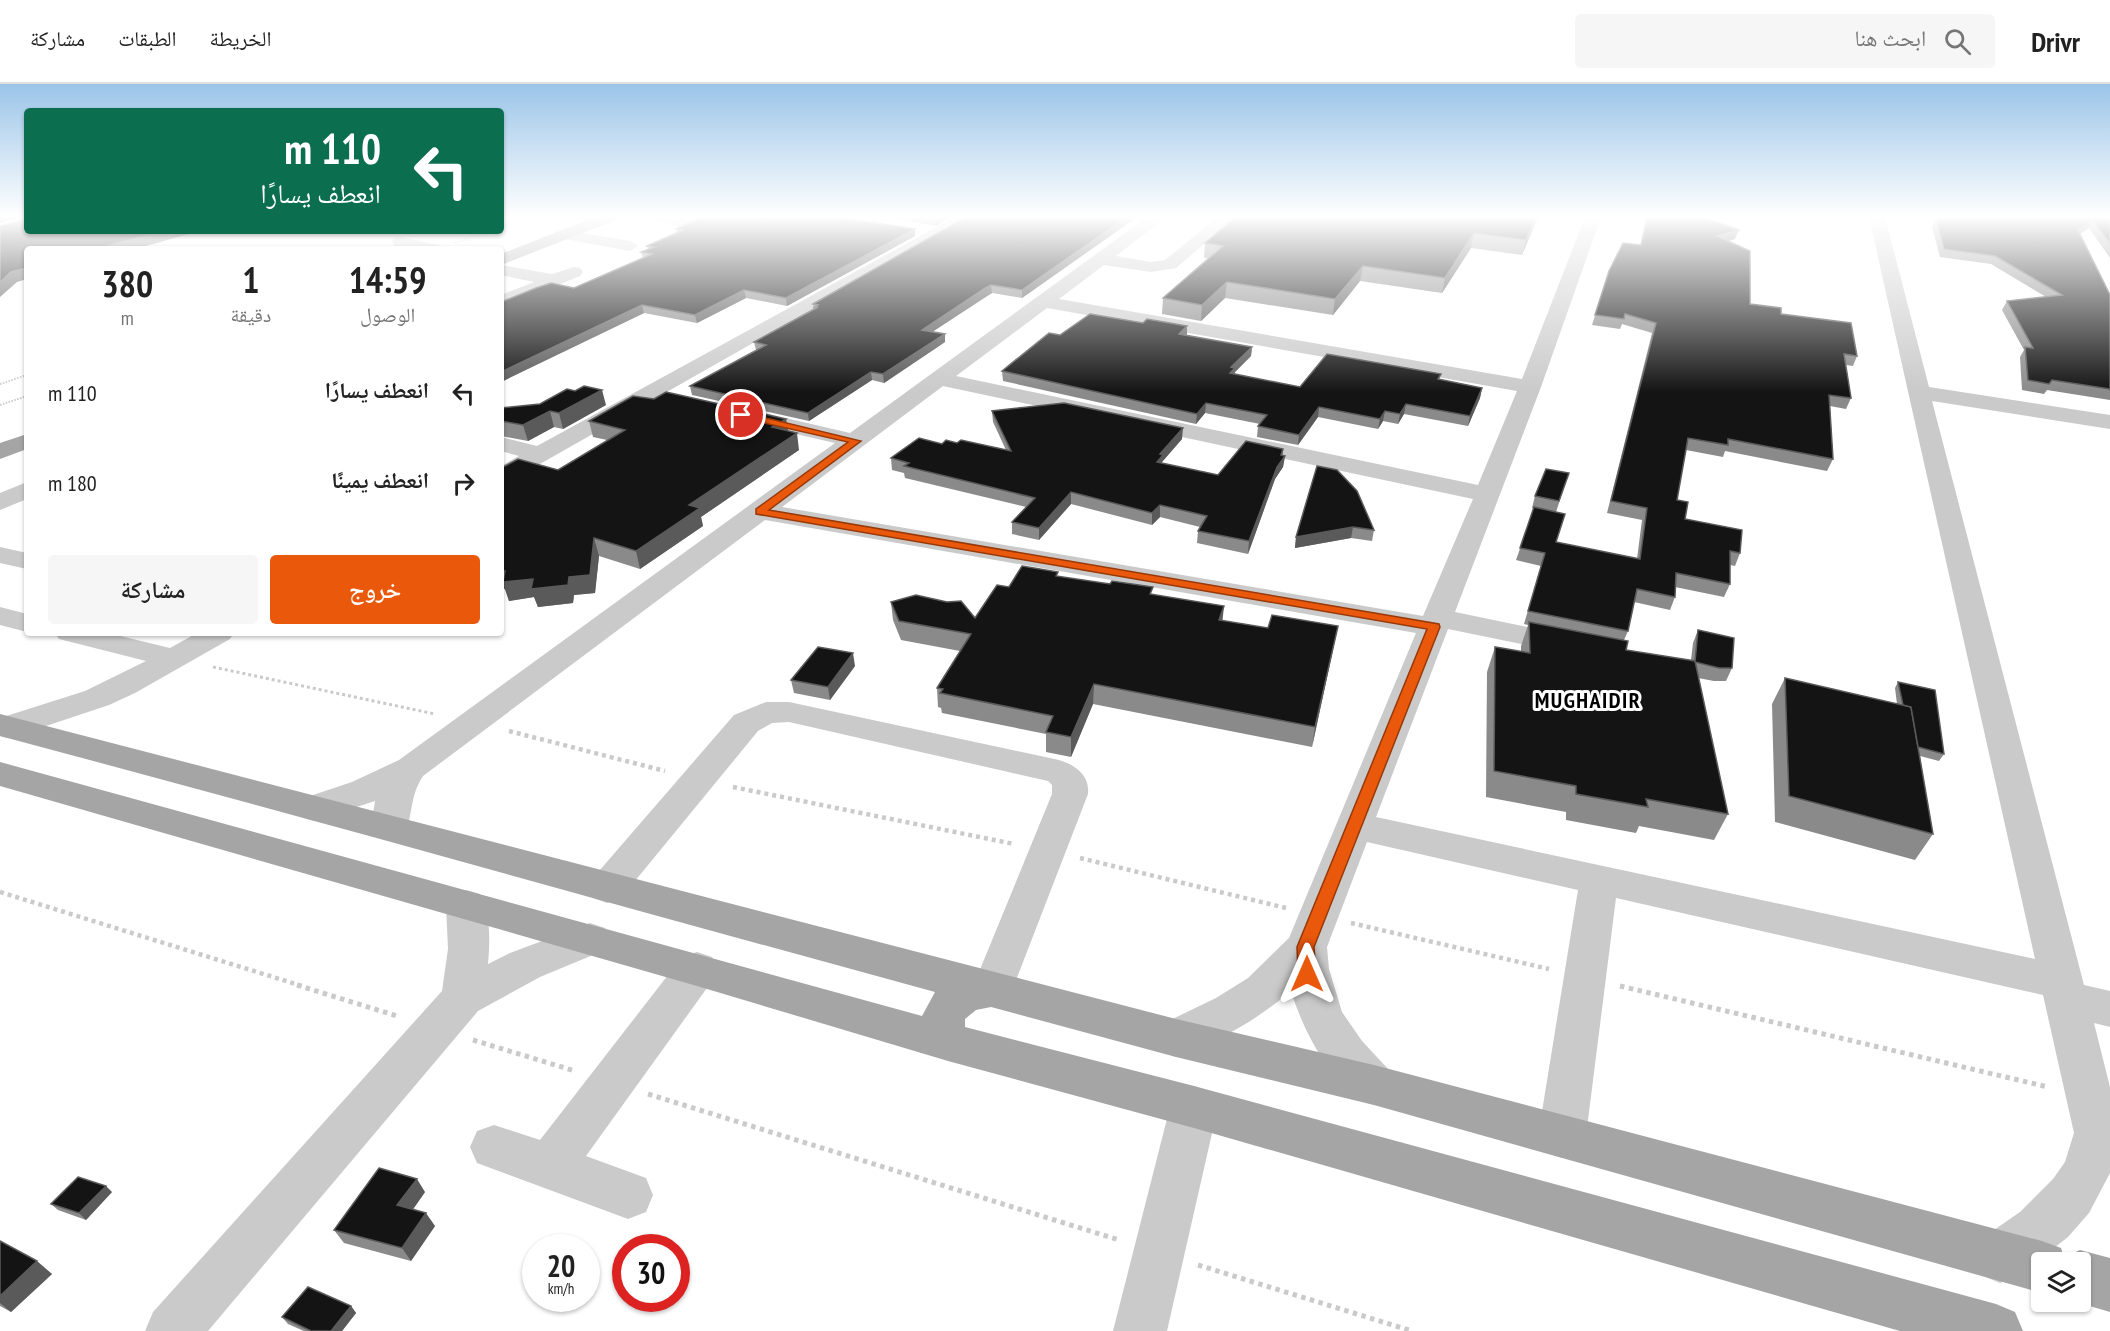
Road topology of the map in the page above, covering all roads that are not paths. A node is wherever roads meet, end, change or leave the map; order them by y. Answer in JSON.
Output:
{"nodes":[{"id":1,"x":528,"y":275,"type":"edge"},
{"id":2,"x":566,"y":275,"type":"edge"},
{"id":3,"x":862,"y":275,"type":"edge"},
{"id":4,"x":1080,"y":275,"type":"edge"},
{"id":5,"x":1572,"y":275,"type":"edge"},
{"id":6,"x":1891,"y":275,"type":"edge"},
{"id":7,"x":553,"y":280,"type":"junction"},
{"id":8,"x":504,"y":301,"type":"edge"},
{"id":9,"x":1044,"y":302,"type":"junction"},
{"id":10,"x":940,"y":379,"type":"junction"},
{"id":11,"x":1530,"y":387,"type":"junction"},
{"id":12,"x":1919,"y":392,"type":"junction"},
{"id":13,"x":649,"y":394,"type":"junction"},
{"id":14,"x":684,"y":402,"type":"edge"},
{"id":15,"x":718,"y":410,"type":"edge"},
{"id":16,"x":2110,"y":422,"type":"edge"},
{"id":17,"x":24,"y":427,"type":"edge"},
{"id":18,"x":0,"y":435,"type":"edge"},
{"id":19,"x":856,"y":441,"type":"junction"},
{"id":20,"x":24,"y":442,"type":"edge"},
{"id":21,"x":504,"y":445,"type":"edge"},
{"id":22,"x":0,"y":452,"type":"edge"},
{"id":23,"x":540,"y":454,"type":"junction"},
{"id":24,"x":504,"y":474,"type":"edge"},
{"id":25,"x":24,"y":491,"type":"edge"},
{"id":26,"x":1487,"y":494,"type":"junction"},
{"id":27,"x":0,"y":501,"type":"edge"},
{"id":28,"x":760,"y":512,"type":"junction"},
{"id":29,"x":0,"y":555,"type":"edge"},
{"id":30,"x":24,"y":560,"type":"edge"},
{"id":31,"x":0,"y":616,"type":"edge"},
{"id":32,"x":24,"y":622,"type":"edge"},
{"id":33,"x":1436,"y":622,"type":"junction"},
{"id":34,"x":82,"y":636,"type":"edge"},
{"id":35,"x":208,"y":636,"type":"edge"},
{"id":36,"x":172,"y":646,"type":"edge"},
{"id":37,"x":1592,"y":649,"type":"edge"},
{"id":38,"x":123,"y":686,"type":"junction"},
{"id":39,"x":4,"y":726,"type":"edge"},
{"id":40,"x":74,"y":746,"type":"junction"},
{"id":41,"x":411,"y":768,"type":"junction"},
{"id":42,"x":0,"y":774,"type":"edge"},
{"id":43,"x":314,"y":808,"type":"junction"},
{"id":44,"x":1355,"y":826,"type":"junction"},
{"id":45,"x":390,"y":827,"type":"junction"},
{"id":46,"x":1599,"y":880,"type":"junction"},
{"id":47,"x":607,"y":888,"type":"junction"},
{"id":48,"x":466,"y":905,"type":"junction"},
{"id":49,"x":1312,"y":931,"type":"junction"},
{"id":50,"x":590,"y":939,"type":"junction"},
{"id":51,"x":697,"y":969,"type":"junction"},
{"id":52,"x":993,"y":989,"type":"junction"},
{"id":53,"x":2063,"y":991,"type":"junction"},
{"id":54,"x":2110,"y":1009,"type":"edge"},
{"id":55,"x":449,"y":1013,"type":"junction"},
{"id":56,"x":1176,"y":1038,"type":"junction"},
{"id":57,"x":948,"y":1042,"type":"junction"},
{"id":58,"x":1374,"y":1085,"type":"junction"},
{"id":59,"x":1194,"y":1107,"type":"junction"},
{"id":60,"x":2099,"y":1126,"type":"edge"},
{"id":61,"x":1562,"y":1136,"type":"junction"},
{"id":62,"x":494,"y":1148,"type":"dead end"},
{"id":63,"x":549,"y":1167,"type":"junction"},
{"id":64,"x":628,"y":1195,"type":"dead end"},
{"id":65,"x":2021,"y":1262,"type":"edge"},
{"id":66,"x":2091,"y":1280,"type":"edge"},
{"id":67,"x":2110,"y":1285,"type":"edge"},
{"id":68,"x":1926,"y":1321,"type":"edge"},
{"id":69,"x":172,"y":1331,"type":"edge"},
{"id":70,"x":1140,"y":1331,"type":"edge"},
{"id":71,"x":1996,"y":1331,"type":"edge"}],
"edges":[{"from":1,"to":7,"type":"street"},
{"from":2,"to":7,"type":"street"},
{"from":3,"to":13,"type":"street"},
{"from":4,"to":9,"type":"street"},
{"from":5,"to":11,"type":"street"},
{"from":6,"to":12,"type":"street"},
{"from":7,"to":8,"type":"street"},
{"from":9,"to":10,"type":"street"},
{"from":9,"to":11,"type":"street"},
{"from":10,"to":19,"type":"street"},
{"from":10,"to":26,"type":"street"},
{"from":11,"to":26,"type":"street"},
{"from":12,"to":16,"type":"street"},
{"from":12,"to":53,"type":"street"},
{"from":13,"to":14,"type":"street"},
{"from":13,"to":23,"type":"street"},
{"from":15,"to":19,"type":"street"},
{"from":17,"to":18,"type":"main road"},
{"from":19,"to":28,"type":"street"},
{"from":20,"to":22,"type":"main road"},
{"from":21,"to":23,"type":"street"},
{"from":23,"to":24,"type":"street"},
{"from":25,"to":27,"type":"street"},
{"from":26,"to":33,"type":"street"},
{"from":28,"to":33,"type":"street"},
{"from":28,"to":41,"type":"street"},
{"from":29,"to":30,"type":"street"},
{"from":31,"to":32,"type":"street"},
{"from":33,"to":37,"type":"street"},
{"from":33,"to":44,"type":"street"},
{"from":34,"to":36,"type":"street"},
{"from":35,"to":36,"type":"street"},
{"from":36,"to":38,"type":"street"},
{"from":38,"to":39,"type":"street"},
{"from":38,"to":40,"type":"street"},
{"from":39,"to":40,"type":"main road"},
{"from":40,"to":43,"type":"main road"},
{"from":41,"to":43,"type":"street"},
{"from":41,"to":45,"type":"street"},
{"from":42,"to":48,"type":"main road"},
{"from":43,"to":45,"type":"main road"},
{"from":44,"to":46,"type":"street"},
{"from":44,"to":49,"type":"street"},
{"from":45,"to":47,"type":"main road"},
{"from":46,"to":53,"type":"street"},
{"from":46,"to":61,"type":"street"},
{"from":47,"to":52,"type":"main road"},
{"from":47,"to":52,"type":"street"},
{"from":48,"to":50,"type":"main road"},
{"from":48,"to":55,"type":"street"},
{"from":49,"to":56,"type":"street"},
{"from":49,"to":58,"type":"street"},
{"from":50,"to":51,"type":"main road"},
{"from":50,"to":55,"type":"street"},
{"from":51,"to":57,"type":"main road"},
{"from":51,"to":63,"type":"street"},
{"from":52,"to":56,"type":"main road"},
{"from":52,"to":57,"type":"main road"},
{"from":53,"to":54,"type":"street"},
{"from":53,"to":60,"type":"street"},
{"from":55,"to":69,"type":"street"},
{"from":56,"to":58,"type":"main road"},
{"from":57,"to":59,"type":"main road"},
{"from":58,"to":61,"type":"main road"},
{"from":59,"to":68,"type":"main road"},
{"from":59,"to":70,"type":"street"},
{"from":60,"to":65,"type":"street"},
{"from":61,"to":65,"type":"main road"},
{"from":62,"to":63,"type":"street"},
{"from":63,"to":64,"type":"street"},
{"from":66,"to":67,"type":"main road"},
{"from":68,"to":71,"type":"main road"}]}
